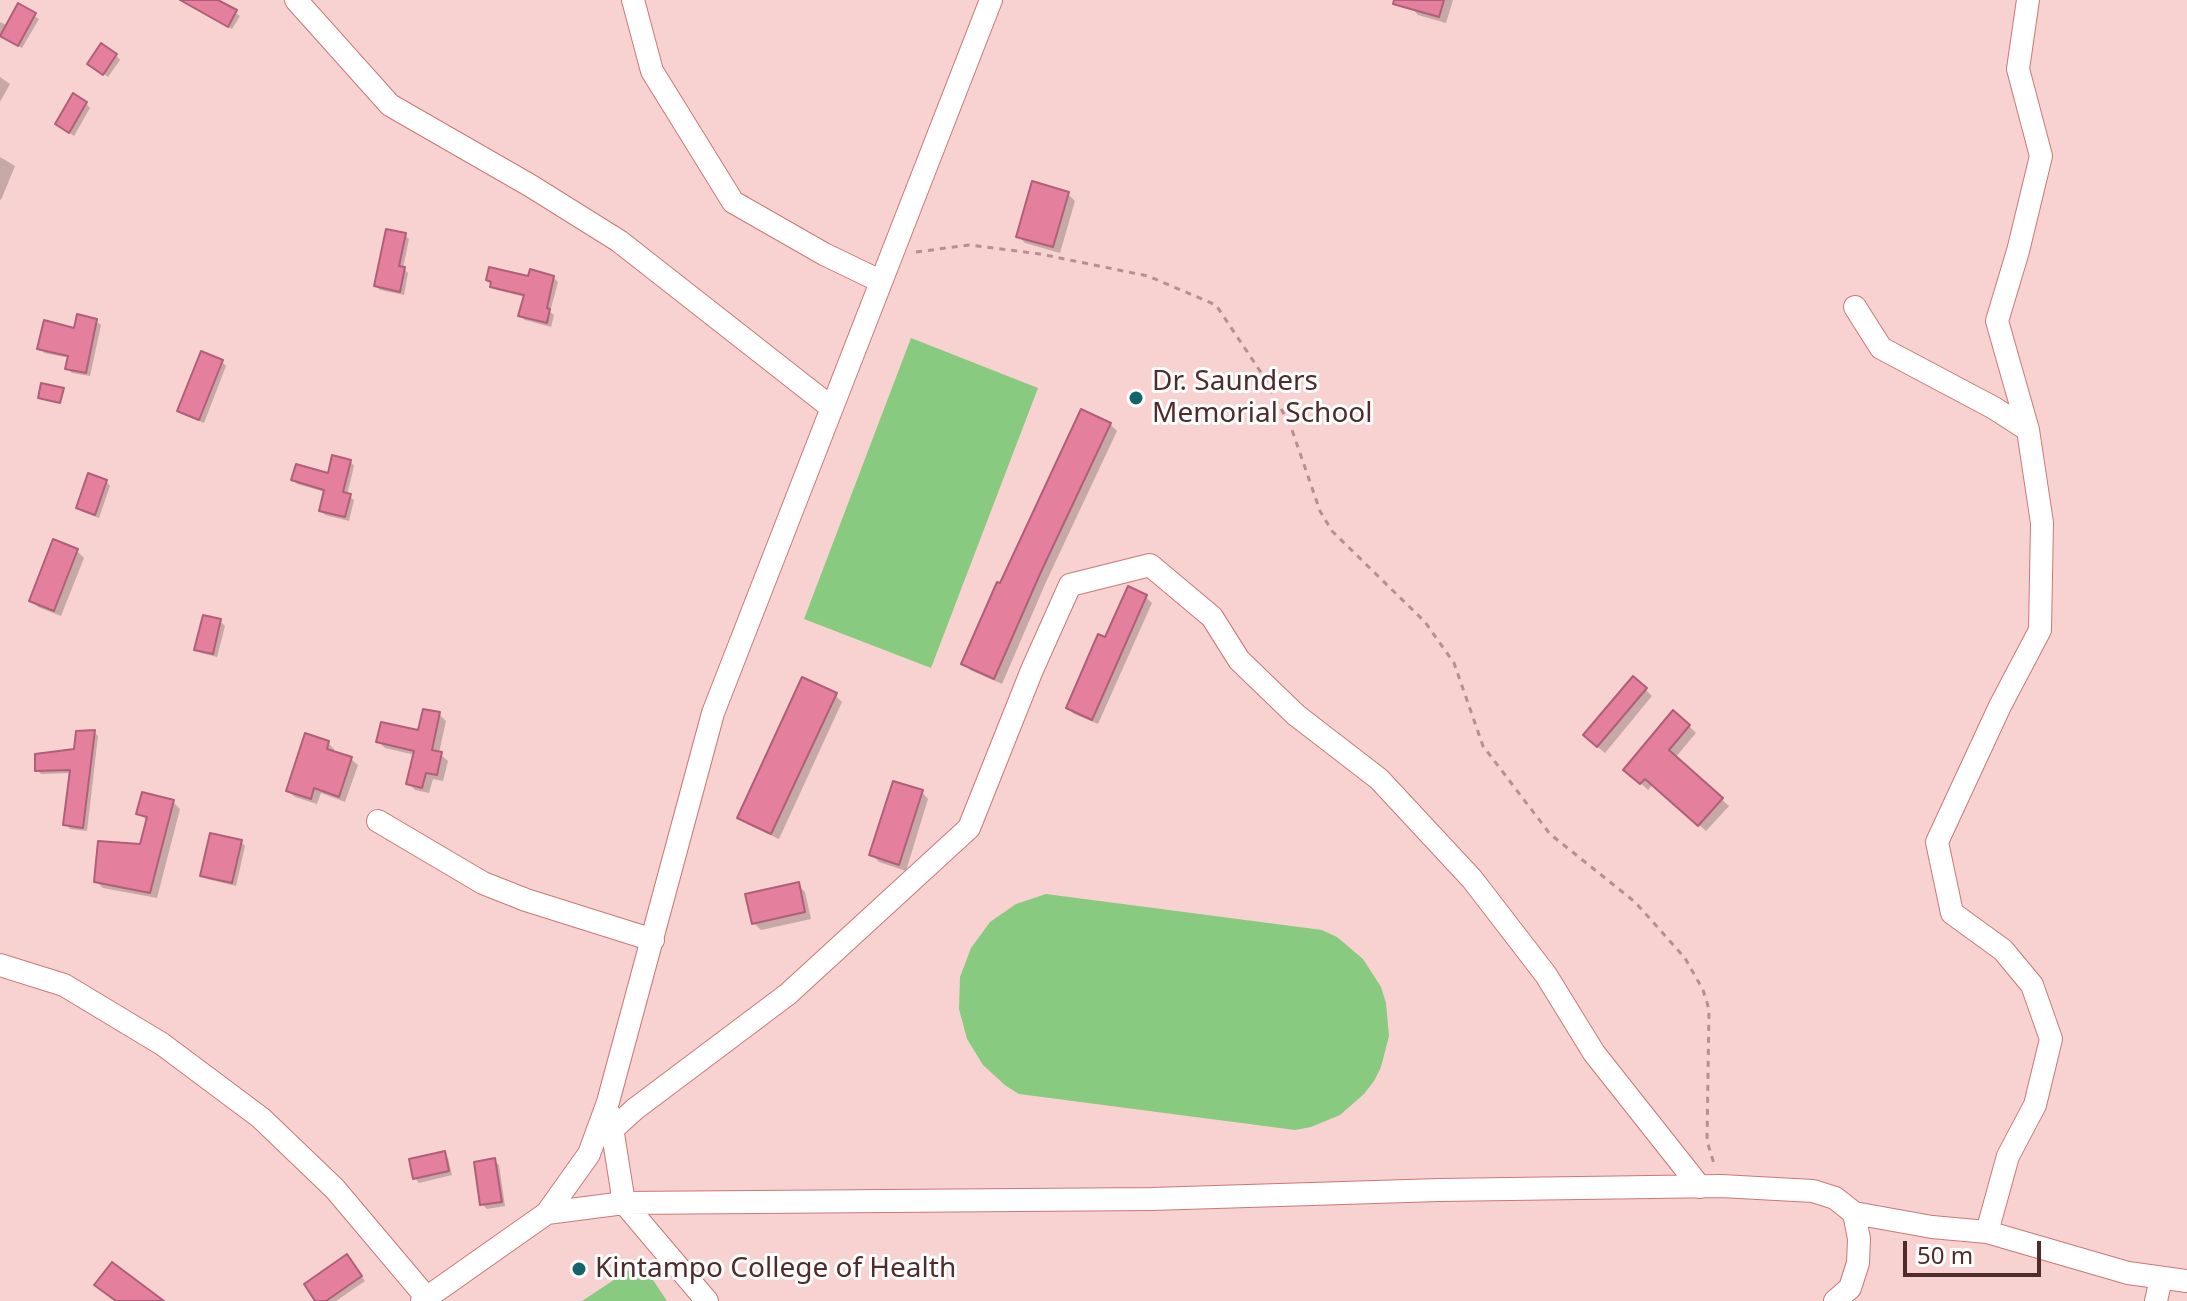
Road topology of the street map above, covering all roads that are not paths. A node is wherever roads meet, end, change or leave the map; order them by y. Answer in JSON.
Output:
{"nodes":[{"id":1,"x":296,"y":0,"type":"edge"},
{"id":2,"x":633,"y":0,"type":"edge"},
{"id":3,"x":991,"y":0,"type":"edge"},
{"id":4,"x":2028,"y":0,"type":"edge"},
{"id":5,"x":880,"y":281,"type":"junction"},
{"id":6,"x":1855,"y":307,"type":"dead end"},
{"id":7,"x":832,"y":408,"type":"junction"},
{"id":8,"x":2028,"y":430,"type":"junction"},
{"id":9,"x":378,"y":821,"type":"dead end"},
{"id":10,"x":653,"y":940,"type":"junction"},
{"id":11,"x":0,"y":965,"type":"edge"},
{"id":12,"x":608,"y":1102,"type":"junction"},
{"id":13,"x":612,"y":1130,"type":"junction"},
{"id":14,"x":1710,"y":1186,"type":"junction"},
{"id":15,"x":624,"y":1203,"type":"junction"},
{"id":16,"x":547,"y":1213,"type":"junction"},
{"id":17,"x":1854,"y":1213,"type":"junction"},
{"id":18,"x":1987,"y":1232,"type":"junction"},
{"id":19,"x":2161,"y":1278,"type":"junction"},
{"id":20,"x":2187,"y":1281,"type":"edge"},
{"id":21,"x":425,"y":1299,"type":"edge"},
{"id":22,"x":707,"y":1301,"type":"edge"},
{"id":23,"x":1835,"y":1301,"type":"edge"},
{"id":24,"x":2156,"y":1301,"type":"edge"}],
"edges":[{"from":1,"to":7,"type":"street"},
{"from":2,"to":5,"type":"street"},
{"from":3,"to":5,"type":"street"},
{"from":4,"to":8,"type":"street"},
{"from":5,"to":7,"type":"street"},
{"from":6,"to":8,"type":"street"},
{"from":7,"to":10,"type":"street"},
{"from":8,"to":18,"type":"street"},
{"from":9,"to":10,"type":"street"},
{"from":10,"to":12,"type":"street"},
{"from":11,"to":21,"type":"street"},
{"from":12,"to":13,"type":"street"},
{"from":12,"to":16,"type":"street"},
{"from":13,"to":14,"type":"street"},
{"from":13,"to":15,"type":"street"},
{"from":14,"to":15,"type":"street"},
{"from":14,"to":17,"type":"street"},
{"from":15,"to":16,"type":"street"},
{"from":15,"to":22,"type":"street"},
{"from":16,"to":21,"type":"street"},
{"from":17,"to":18,"type":"street"},
{"from":17,"to":23,"type":"street"},
{"from":18,"to":19,"type":"street"},
{"from":19,"to":20,"type":"street"},
{"from":19,"to":24,"type":"street"}]}
